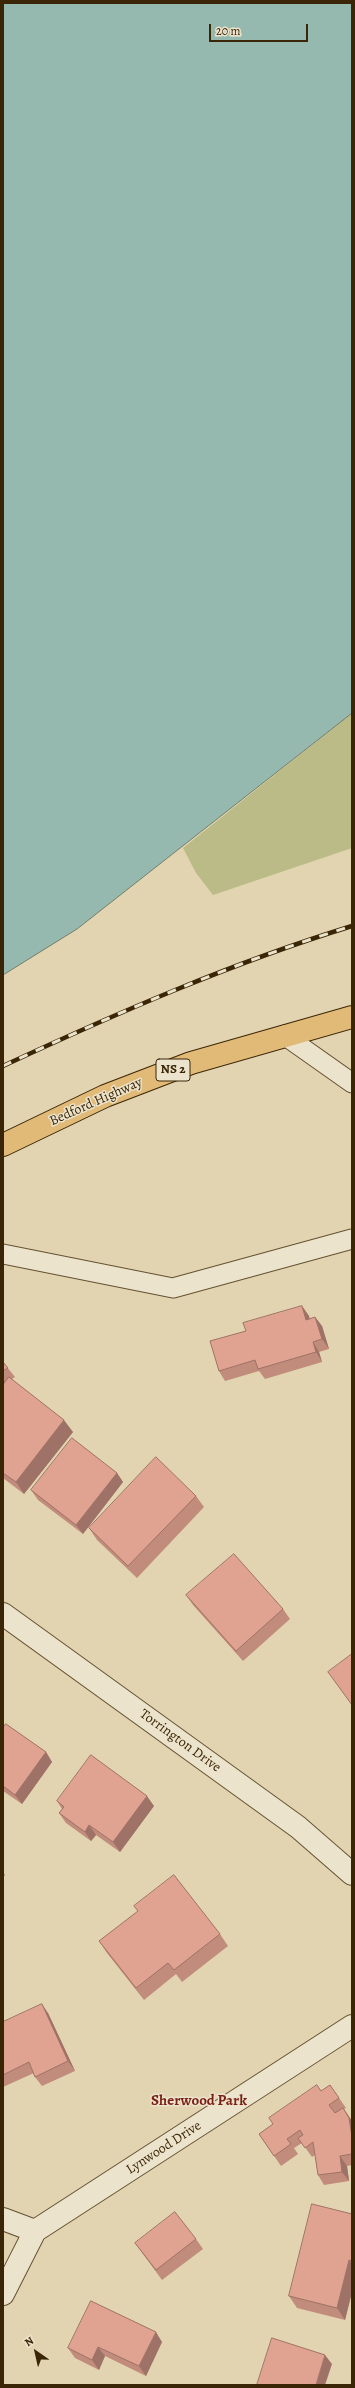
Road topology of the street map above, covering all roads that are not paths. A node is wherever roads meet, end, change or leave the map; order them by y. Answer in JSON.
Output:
{"nodes":[{"id":1,"x":352,"y":1017,"type":"edge"},
{"id":2,"x":284,"y":1035,"type":"junction"},
{"id":3,"x":352,"y":1083,"type":"edge"},
{"id":4,"x":3,"y":1145,"type":"edge"},
{"id":5,"x":352,"y":1239,"type":"edge"},
{"id":6,"x":3,"y":1254,"type":"edge"},
{"id":7,"x":3,"y":1614,"type":"edge"},
{"id":8,"x":352,"y":1874,"type":"edge"},
{"id":9,"x":352,"y":2026,"type":"edge"},
{"id":10,"x":3,"y":2219,"type":"edge"},
{"id":11,"x":35,"y":2231,"type":"junction"},
{"id":12,"x":3,"y":2294,"type":"edge"}],
"edges":[{"from":1,"to":2,"type":"main road","name":"Bedford Highway","number":"NS 2"},
{"from":2,"to":3,"type":"lane"},
{"from":2,"to":4,"type":"main road","name":"Bedford Highway","number":"NS 2"},
{"from":5,"to":6,"type":"lane"},
{"from":7,"to":8,"type":"street","name":"Torrington Drive"},
{"from":9,"to":11,"type":"street","name":"Lynwood Drive"},
{"from":10,"to":11,"type":"street"},
{"from":11,"to":12,"type":"street"}]}
